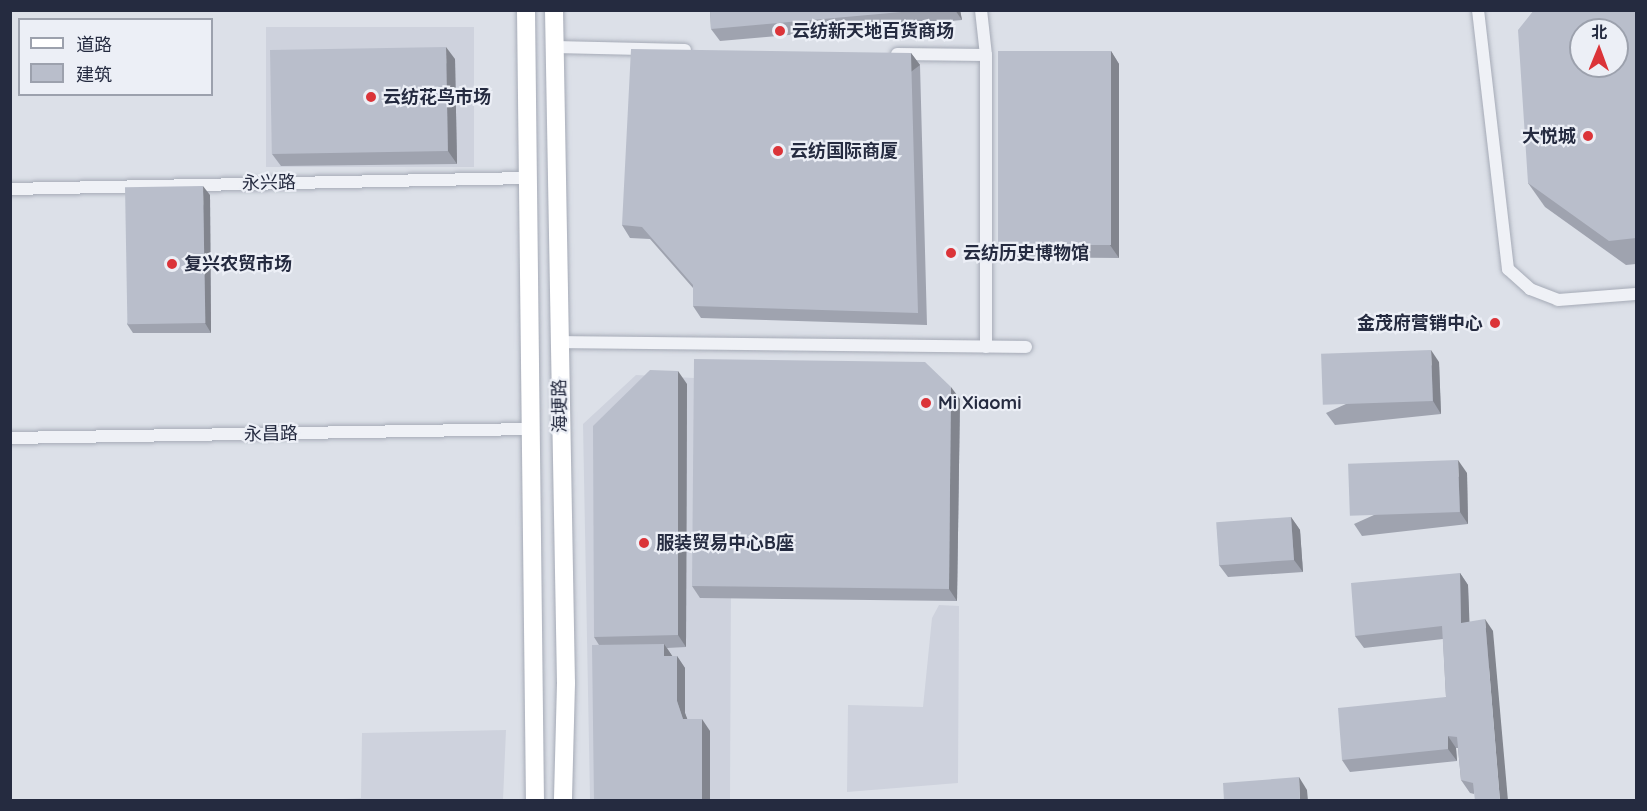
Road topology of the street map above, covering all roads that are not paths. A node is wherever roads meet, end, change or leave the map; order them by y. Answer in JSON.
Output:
{"nodes":[{"id":1,"x":526,"y":10,"type":"edge"},
{"id":2,"x":554,"y":10,"type":"edge"},
{"id":3,"x":981,"y":10,"type":"edge"},
{"id":4,"x":1478,"y":10,"type":"edge"},
{"id":5,"x":555,"y":47,"type":"junction"},
{"id":6,"x":705,"y":50,"type":"edge"},
{"id":7,"x":879,"y":54,"type":"edge"},
{"id":8,"x":986,"y":55,"type":"junction"},
{"id":9,"x":528,"y":178,"type":"junction"},
{"id":10,"x":10,"y":189,"type":"edge"},
{"id":11,"x":1636,"y":294,"type":"edge"},
{"id":12,"x":559,"y":342,"type":"junction"},
{"id":13,"x":986,"y":346,"type":"junction"},
{"id":14,"x":1026,"y":347,"type":"dead end"},
{"id":15,"x":532,"y":429,"type":"junction"},
{"id":16,"x":10,"y":438,"type":"edge"},
{"id":17,"x":535,"y":801,"type":"edge"},
{"id":18,"x":562,"y":801,"type":"edge"}],
"edges":[{"from":1,"to":9,"type":"main road","name":"海埂路"},
{"from":2,"to":5,"type":"main road","name":"海埂路"},
{"from":3,"to":8,"type":"street"},
{"from":4,"to":11,"type":"street"},
{"from":5,"to":6,"type":"street"},
{"from":5,"to":12,"type":"main road","name":"海埂路"},
{"from":7,"to":8,"type":"street"},
{"from":8,"to":13,"type":"street"},
{"from":9,"to":10,"type":"street","name":"永兴路"},
{"from":9,"to":15,"type":"main road","name":"海埂路"},
{"from":12,"to":13,"type":"street"},
{"from":12,"to":18,"type":"main road","name":"海埂路"},
{"from":13,"to":14,"type":"street"},
{"from":15,"to":16,"type":"street","name":"永昌路"},
{"from":15,"to":17,"type":"main road","name":"海埂路"}]}
